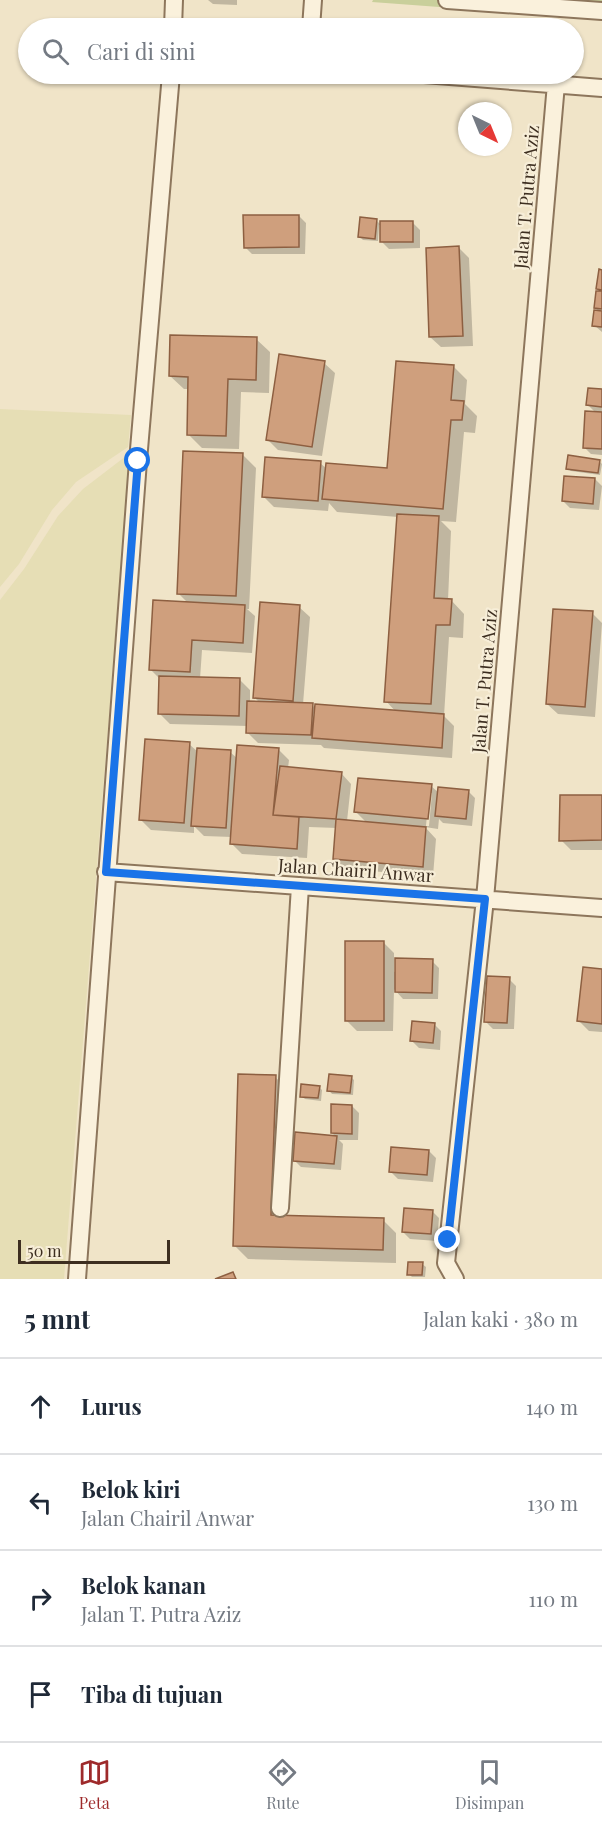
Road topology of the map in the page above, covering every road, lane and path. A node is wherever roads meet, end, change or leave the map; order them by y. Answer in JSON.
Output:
{"nodes":[{"id":1,"x":174,"y":0,"type":"edge"},
{"id":2,"x":313,"y":0,"type":"edge"},
{"id":3,"x":447,"y":0,"type":"edge"},
{"id":4,"x":602,"y":11,"type":"edge"},
{"id":5,"x":173,"y":18,"type":"edge"},
{"id":6,"x":312,"y":18,"type":"edge"},
{"id":7,"x":170,"y":84,"type":"edge"},
{"id":8,"x":556,"y":84,"type":"joint"},
{"id":9,"x":602,"y":88,"type":"edge"},
{"id":10,"x":106,"y":872,"type":"junction"},
{"id":11,"x":300,"y":886,"type":"junction"},
{"id":12,"x":485,"y":899,"type":"junction"},
{"id":13,"x":602,"y":908,"type":"edge"},
{"id":14,"x":280,"y":1208,"type":"dead end"},
{"id":15,"x":77,"y":1279,"type":"edge"},
{"id":16,"x":455,"y":1279,"type":"edge"}],
"edges":[{"from":1,"to":5,"type":"street"},
{"from":2,"to":6,"type":"street"},
{"from":3,"to":4,"type":"street"},
{"from":7,"to":10,"type":"street"},
{"from":8,"to":9,"type":"street"},
{"from":8,"to":12,"type":"street","name":"Jalan T. Putra Aziz"},
{"from":10,"to":11,"type":"street","name":"Jalan Chairil Anwar"},
{"from":10,"to":15,"type":"street"},
{"from":11,"to":12,"type":"street","name":"Jalan Chairil Anwar"},
{"from":11,"to":14,"type":"street"},
{"from":12,"to":13,"type":"street","name":"Jalan Chairil Anwar"},
{"from":12,"to":16,"type":"street","name":"Jalan T. Putra Aziz"}]}
